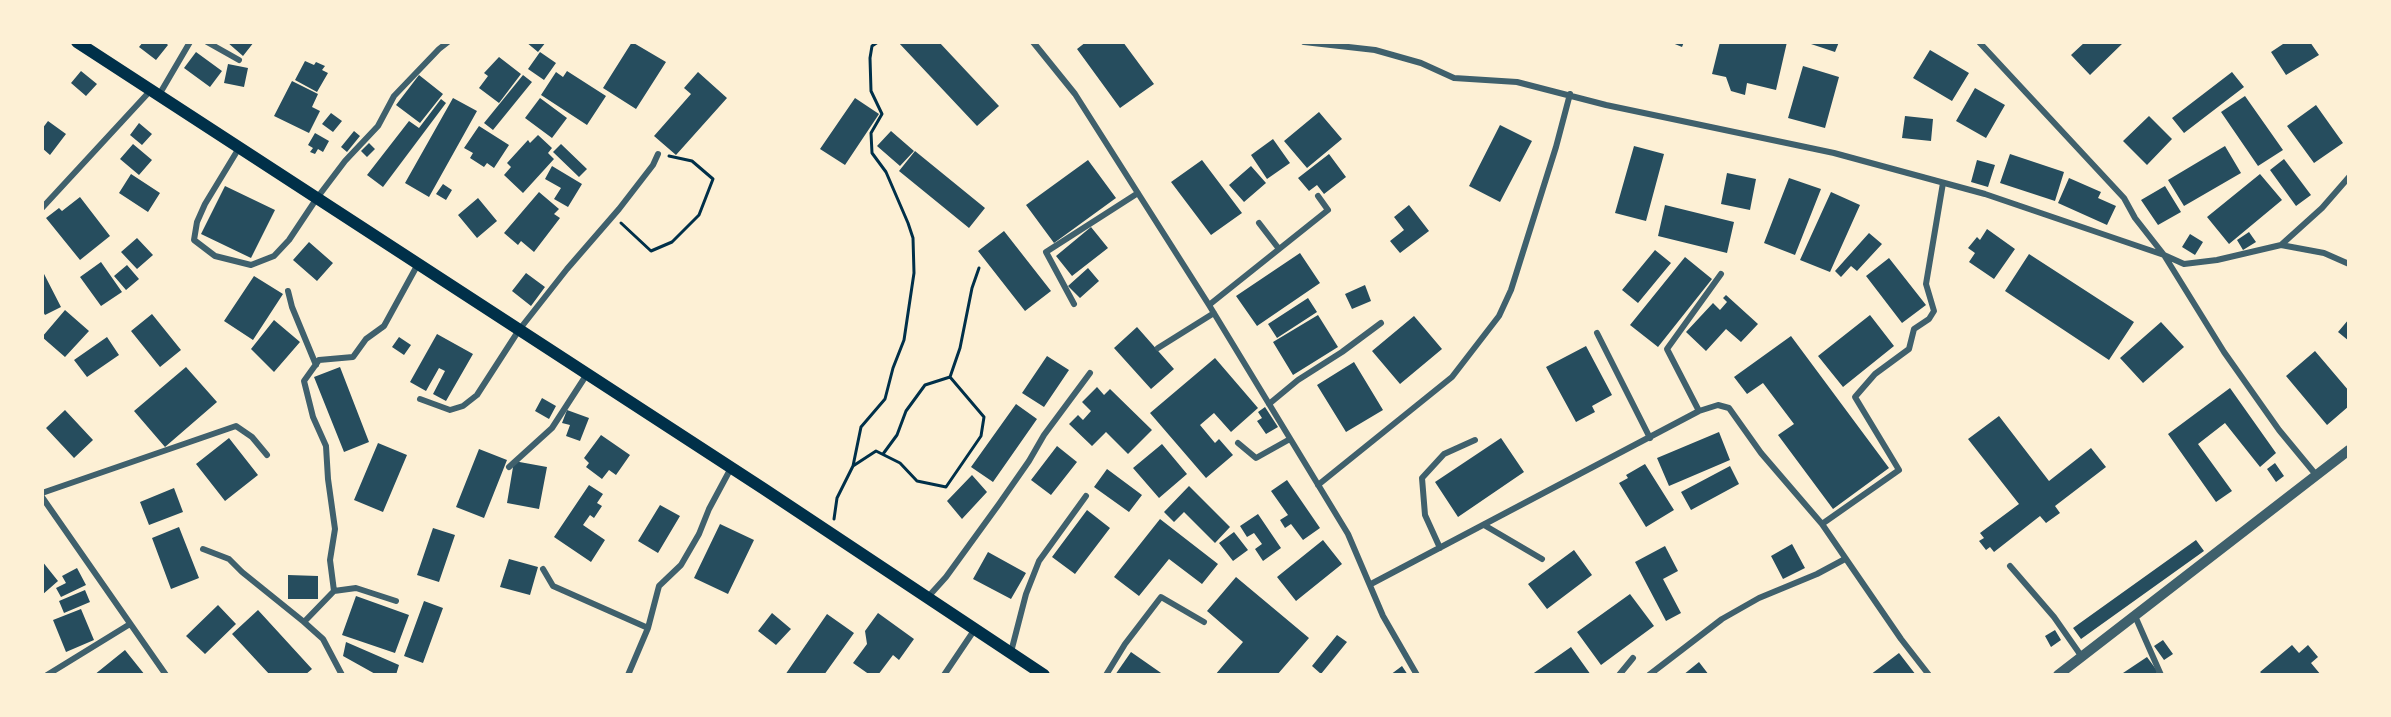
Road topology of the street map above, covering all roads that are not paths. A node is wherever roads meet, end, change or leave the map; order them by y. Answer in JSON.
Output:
{"nodes":[{"id":1,"x":77,"y":42,"type":"edge"},
{"id":2,"x":190,"y":42,"type":"edge"},
{"id":3,"x":207,"y":42,"type":"edge"},
{"id":4,"x":448,"y":42,"type":"edge"},
{"id":5,"x":1033,"y":42,"type":"edge"},
{"id":6,"x":1979,"y":42,"type":"edge"},
{"id":7,"x":1308,"y":43,"type":"edge"},
{"id":8,"x":239,"y":60,"type":"dead end"},
{"id":9,"x":155,"y":92,"type":"junction"},
{"id":10,"x":1570,"y":94,"type":"junction"},
{"id":11,"x":239,"y":147,"type":"junction"},
{"id":12,"x":658,"y":154,"type":"road end"},
{"id":13,"x":2349,"y":177,"type":"edge"},
{"id":14,"x":1943,"y":183,"type":"junction"},
{"id":15,"x":1138,"y":193,"type":"junction"},
{"id":16,"x":1318,"y":196,"type":"dead end"},
{"id":17,"x":317,"y":198,"type":"junction"},
{"id":18,"x":42,"y":208,"type":"edge"},
{"id":19,"x":1259,"y":223,"type":"dead end"},
{"id":20,"x":2281,"y":245,"type":"junction"},
{"id":21,"x":1279,"y":249,"type":"junction"},
{"id":22,"x":2164,"y":255,"type":"junction"},
{"id":23,"x":418,"y":264,"type":"junction"},
{"id":24,"x":2349,"y":264,"type":"edge"},
{"id":25,"x":1721,"y":274,"type":"dead end"},
{"id":26,"x":288,"y":291,"type":"dead end"},
{"id":27,"x":1074,"y":304,"type":"dead end"},
{"id":28,"x":1209,"y":305,"type":"junction"},
{"id":29,"x":1214,"y":313,"type":"junction"},
{"id":30,"x":1381,"y":323,"type":"dead end"},
{"id":31,"x":519,"y":330,"type":"junction"},
{"id":32,"x":1597,"y":333,"type":"dead end"},
{"id":33,"x":1158,"y":348,"type":"dead end"},
{"id":34,"x":316,"y":365,"type":"junction"},
{"id":35,"x":1090,"y":373,"type":"dead end"},
{"id":36,"x":587,"y":374,"type":"junction"},
{"id":37,"x":420,"y":399,"type":"dead end"},
{"id":38,"x":1269,"y":404,"type":"junction"},
{"id":39,"x":1699,"y":411,"type":"junction"},
{"id":40,"x":1650,"y":438,"type":"junction"},
{"id":41,"x":1290,"y":439,"type":"junction"},
{"id":42,"x":1474,"y":440,"type":"dead end"},
{"id":43,"x":1238,"y":443,"type":"dead end"},
{"id":44,"x":2349,"y":450,"type":"edge"},
{"id":45,"x":267,"y":455,"type":"dead end"},
{"id":46,"x":509,"y":467,"type":"dead end"},
{"id":47,"x":731,"y":468,"type":"junction"},
{"id":48,"x":2317,"y":476,"type":"junction"},
{"id":49,"x":1318,"y":485,"type":"junction"},
{"id":50,"x":42,"y":495,"type":"edge"},
{"id":51,"x":1086,"y":496,"type":"dead end"},
{"id":52,"x":1821,"y":524,"type":"junction"},
{"id":53,"x":1484,"y":525,"type":"junction"},
{"id":54,"x":1440,"y":548,"type":"junction"},
{"id":55,"x":203,"y":549,"type":"dead end"},
{"id":56,"x":1542,"y":559,"type":"dead end"},
{"id":57,"x":1845,"y":559,"type":"junction"},
{"id":58,"x":2010,"y":566,"type":"dead end"},
{"id":59,"x":543,"y":569,"type":"dead end"},
{"id":60,"x":1371,"y":584,"type":"junction"},
{"id":61,"x":334,"y":591,"type":"junction"},
{"id":62,"x":927,"y":598,"type":"junction"},
{"id":63,"x":396,"y":601,"type":"dead end"},
{"id":64,"x":2135,"y":616,"type":"junction"},
{"id":65,"x":304,"y":622,"type":"junction"},
{"id":66,"x":1204,"y":622,"type":"dead end"},
{"id":67,"x":130,"y":624,"type":"junction"},
{"id":68,"x":648,"y":628,"type":"junction"},
{"id":69,"x":975,"y":629,"type":"junction"},
{"id":70,"x":1011,"y":653,"type":"junction"},
{"id":71,"x":2082,"y":657,"type":"junction"},
{"id":72,"x":1633,"y":658,"type":"dead end"},
{"id":73,"x":1039,"y":674,"type":"edge"},
{"id":74,"x":47,"y":675,"type":"edge"},
{"id":75,"x":166,"y":675,"type":"edge"},
{"id":76,"x":342,"y":675,"type":"edge"},
{"id":77,"x":628,"y":675,"type":"edge"},
{"id":78,"x":944,"y":675,"type":"edge"},
{"id":79,"x":1106,"y":675,"type":"edge"},
{"id":80,"x":1417,"y":675,"type":"edge"},
{"id":81,"x":1619,"y":675,"type":"edge"},
{"id":82,"x":1649,"y":675,"type":"edge"},
{"id":83,"x":1929,"y":675,"type":"edge"},
{"id":84,"x":2058,"y":675,"type":"edge"},
{"id":85,"x":2161,"y":675,"type":"edge"}],
"edges":[{"from":1,"to":9,"type":"main road"},
{"from":2,"to":9,"type":"street"},
{"from":3,"to":8,"type":"street"},
{"from":4,"to":17,"type":"street"},
{"from":5,"to":15,"type":"street"},
{"from":6,"to":22,"type":"street"},
{"from":7,"to":10,"type":"street"},
{"from":9,"to":11,"type":"main road"},
{"from":9,"to":18,"type":"street"},
{"from":10,"to":14,"type":"street"},
{"from":10,"to":49,"type":"street"},
{"from":11,"to":17,"type":"main road"},
{"from":11,"to":17,"type":"street"},
{"from":12,"to":31,"type":"street"},
{"from":13,"to":20,"type":"street"},
{"from":14,"to":22,"type":"street"},
{"from":14,"to":52,"type":"street"},
{"from":15,"to":27,"type":"street"},
{"from":15,"to":28,"type":"street"},
{"from":16,"to":21,"type":"street"},
{"from":17,"to":23,"type":"main road"},
{"from":19,"to":21,"type":"street"},
{"from":20,"to":22,"type":"street"},
{"from":20,"to":24,"type":"street"},
{"from":21,"to":28,"type":"street"},
{"from":22,"to":48,"type":"street"},
{"from":23,"to":31,"type":"main road"},
{"from":23,"to":34,"type":"street"},
{"from":25,"to":39,"type":"street"},
{"from":26,"to":34,"type":"street"},
{"from":28,"to":29,"type":"street"},
{"from":29,"to":33,"type":"street"},
{"from":29,"to":38,"type":"street"},
{"from":30,"to":38,"type":"street"},
{"from":31,"to":36,"type":"main road"},
{"from":31,"to":37,"type":"street"},
{"from":32,"to":40,"type":"street"},
{"from":34,"to":61,"type":"street"},
{"from":35,"to":62,"type":"street"},
{"from":36,"to":46,"type":"street"},
{"from":36,"to":47,"type":"main road"},
{"from":38,"to":41,"type":"street"},
{"from":39,"to":40,"type":"street"},
{"from":39,"to":52,"type":"street"},
{"from":40,"to":53,"type":"street"},
{"from":41,"to":43,"type":"street"},
{"from":41,"to":49,"type":"street"},
{"from":42,"to":54,"type":"street"},
{"from":44,"to":48,"type":"street"},
{"from":45,"to":50,"type":"street"},
{"from":47,"to":62,"type":"main road"},
{"from":47,"to":68,"type":"street"},
{"from":48,"to":64,"type":"street"},
{"from":49,"to":60,"type":"street"},
{"from":50,"to":67,"type":"street"},
{"from":51,"to":70,"type":"street"},
{"from":52,"to":57,"type":"street"},
{"from":53,"to":54,"type":"street"},
{"from":53,"to":56,"type":"street"},
{"from":54,"to":60,"type":"street"},
{"from":55,"to":65,"type":"street"},
{"from":57,"to":82,"type":"street"},
{"from":57,"to":83,"type":"street"},
{"from":58,"to":71,"type":"street"},
{"from":59,"to":68,"type":"street"},
{"from":60,"to":80,"type":"street"},
{"from":61,"to":63,"type":"street"},
{"from":61,"to":65,"type":"street"},
{"from":62,"to":69,"type":"main road"},
{"from":64,"to":71,"type":"street"},
{"from":64,"to":85,"type":"street"},
{"from":65,"to":76,"type":"street"},
{"from":66,"to":79,"type":"street"},
{"from":67,"to":74,"type":"street"},
{"from":67,"to":75,"type":"street"},
{"from":68,"to":77,"type":"street"},
{"from":69,"to":70,"type":"main road"},
{"from":69,"to":78,"type":"street"},
{"from":70,"to":73,"type":"main road"},
{"from":71,"to":84,"type":"street"},
{"from":72,"to":81,"type":"street"}]}
